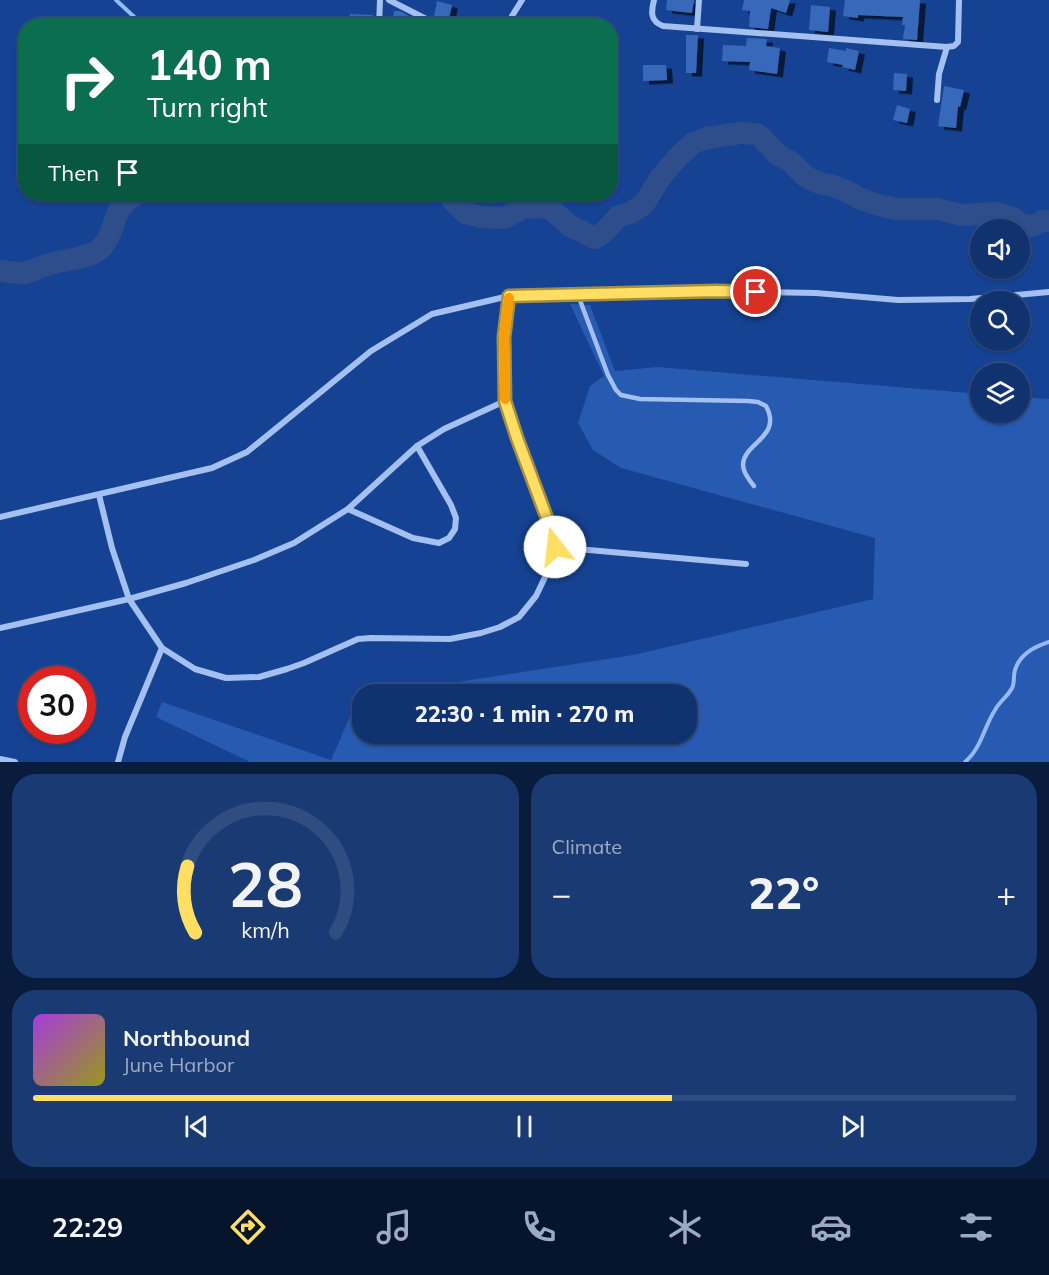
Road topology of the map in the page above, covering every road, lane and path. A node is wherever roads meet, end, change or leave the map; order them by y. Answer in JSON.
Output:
{"nodes":[{"id":1,"x":380,"y":0,"type":"edge"},
{"id":2,"x":389,"y":0,"type":"edge"},
{"id":3,"x":522,"y":0,"type":"edge"},
{"id":4,"x":654,"y":0,"type":"edge"},
{"id":5,"x":699,"y":0,"type":"edge"},
{"id":6,"x":959,"y":0,"type":"edge"},
{"id":7,"x":379,"y":18,"type":"edge"},
{"id":8,"x":424,"y":18,"type":"edge"},
{"id":9,"x":511,"y":18,"type":"edge"},
{"id":10,"x":698,"y":29,"type":"junction"},
{"id":11,"x":946,"y":47,"type":"junction"},
{"id":12,"x":937,"y":100,"type":"dead end"},
{"id":13,"x":1049,"y":292,"type":"edge"},
{"id":14,"x":578,"y":295,"type":"junction"},
{"id":15,"x":509,"y":296,"type":"junction"},
{"id":16,"x":505,"y":401,"type":"junction"},
{"id":17,"x":417,"y":446,"type":"junction"},
{"id":18,"x":754,"y":486,"type":"dead end"},
{"id":19,"x":99,"y":495,"type":"junction"},
{"id":20,"x":348,"y":509,"type":"junction"},
{"id":21,"x":0,"y":517,"type":"edge"},
{"id":22,"x":555,"y":547,"type":"junction"},
{"id":23,"x":746,"y":564,"type":"dead end"},
{"id":24,"x":129,"y":599,"type":"junction"},
{"id":25,"x":0,"y":628,"type":"edge"},
{"id":26,"x":162,"y":648,"type":"junction"},
{"id":27,"x":0,"y":759,"type":"edge"},
{"id":28,"x":15,"y":762,"type":"edge"},
{"id":29,"x":118,"y":762,"type":"edge"}],
"edges":[{"from":1,"to":7,"type":"street"},
{"from":2,"to":8,"type":"street"},
{"from":3,"to":9,"type":"street"},
{"from":4,"to":10,"type":"street"},
{"from":5,"to":10,"type":"street"},
{"from":6,"to":11,"type":"street"},
{"from":10,"to":11,"type":"street"},
{"from":11,"to":12,"type":"street"},
{"from":13,"to":14,"type":"street"},
{"from":14,"to":15,"type":"street"},
{"from":14,"to":18,"type":"lane"},
{"from":15,"to":16,"type":"street"},
{"from":15,"to":19,"type":"street"},
{"from":16,"to":17,"type":"street"},
{"from":16,"to":22,"type":"street"},
{"from":17,"to":20,"type":"street"},
{"from":17,"to":20,"type":"street"},
{"from":19,"to":21,"type":"street"},
{"from":19,"to":24,"type":"street"},
{"from":20,"to":24,"type":"street"},
{"from":22,"to":23,"type":"street"},
{"from":22,"to":26,"type":"street"},
{"from":24,"to":25,"type":"street"},
{"from":24,"to":26,"type":"street"},
{"from":26,"to":29,"type":"street"},
{"from":27,"to":28,"type":"street"}]}
